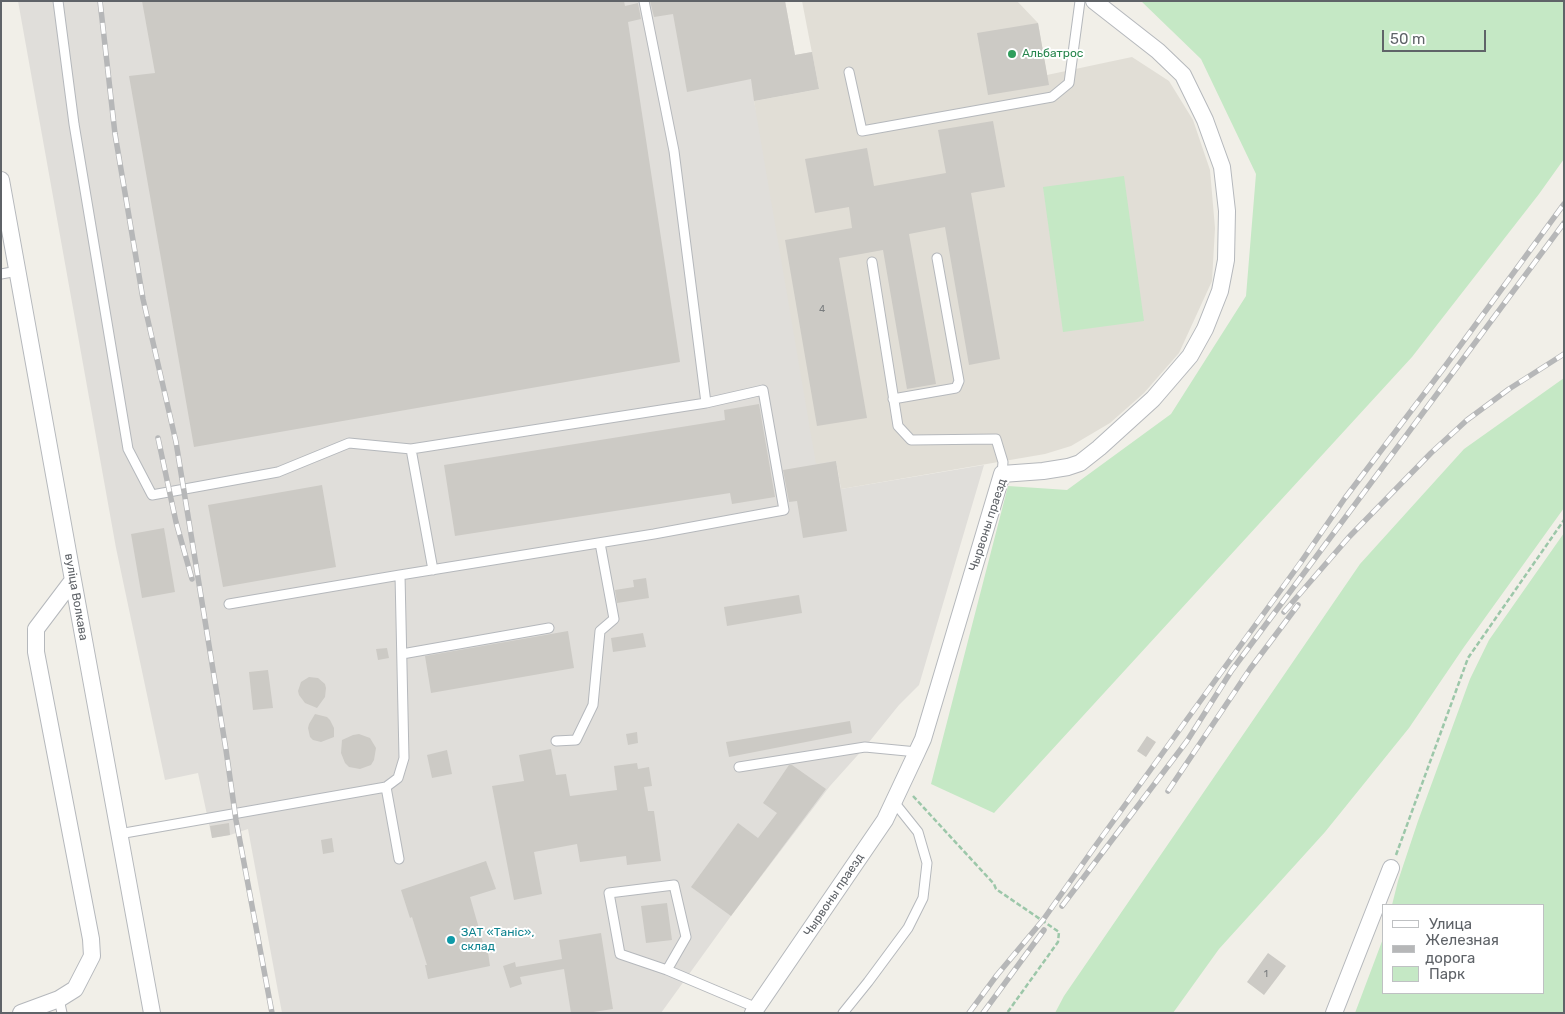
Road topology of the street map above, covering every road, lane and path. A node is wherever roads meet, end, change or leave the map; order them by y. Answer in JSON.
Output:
{"nodes":[{"id":1,"x":58,"y":1,"type":"edge"},
{"id":2,"x":644,"y":1,"type":"edge"},
{"id":3,"x":1080,"y":1,"type":"edge"},
{"id":4,"x":1094,"y":1,"type":"edge"},
{"id":5,"x":849,"y":72,"type":"dead end"},
{"id":6,"x":1,"y":180,"type":"edge"},
{"id":7,"x":937,"y":258,"type":"dead end"},
{"id":8,"x":872,"y":262,"type":"dead end"},
{"id":9,"x":18,"y":271,"type":"junction"},
{"id":10,"x":1,"y":274,"type":"edge"},
{"id":11,"x":894,"y":399,"type":"junction"},
{"id":12,"x":706,"y":403,"type":"junction"},
{"id":13,"x":411,"y":449,"type":"junction"},
{"id":14,"x":1002,"y":474,"type":"junction"},
{"id":15,"x":1564,"y":520,"type":"edge"},
{"id":16,"x":600,"y":542,"type":"junction"},
{"id":17,"x":433,"y":570,"type":"junction"},
{"id":18,"x":400,"y":575,"type":"junction"},
{"id":19,"x":73,"y":580,"type":"junction"},
{"id":20,"x":229,"y":604,"type":"dead end"},
{"id":21,"x":549,"y":628,"type":"dead end"},
{"id":22,"x":402,"y":654,"type":"junction"},
{"id":23,"x":556,"y":741,"type":"dead end"},
{"id":24,"x":917,"y":752,"type":"junction"},
{"id":25,"x":739,"y":767,"type":"dead end"},
{"id":26,"x":902,"y":784,"type":"junction"},
{"id":27,"x":386,"y":787,"type":"junction"},
{"id":28,"x":894,"y":802,"type":"junction"},
{"id":29,"x":119,"y":834,"type":"junction"},
{"id":30,"x":399,"y":859,"type":"dead end"},
{"id":31,"x":1391,"y":868,"type":"joint"},
{"id":32,"x":667,"y":970,"type":"junction"},
{"id":33,"x":61,"y":1006,"type":"edge"},
{"id":34,"x":755,"y":1010,"type":"edge"},
{"id":35,"x":21,"y":1013,"type":"edge"},
{"id":36,"x":152,"y":1013,"type":"edge"},
{"id":37,"x":842,"y":1013,"type":"edge"},
{"id":38,"x":1007,"y":1013,"type":"edge"},
{"id":39,"x":1334,"y":1013,"type":"edge"}],
"edges":[{"from":1,"to":13,"type":"lane"},
{"from":2,"to":12,"type":"lane"},
{"from":3,"to":5,"type":"lane"},
{"from":4,"to":14,"type":"street","name":"Чырвоны праезд"},
{"from":6,"to":9,"type":"street","name":"вуліца Волкава"},
{"from":7,"to":11,"type":"lane"},
{"from":8,"to":11,"type":"lane"},
{"from":9,"to":10,"type":"lane"},
{"from":9,"to":19,"type":"street","name":"вуліца Волкава"},
{"from":11,"to":14,"type":"lane"},
{"from":12,"to":13,"type":"lane"},
{"from":12,"to":16,"type":"lane"},
{"from":13,"to":17,"type":"lane"},
{"from":14,"to":24,"type":"street","name":"Чырвоны праезд"},
{"from":15,"to":31,"type":"path"},
{"from":16,"to":17,"type":"lane"},
{"from":16,"to":23,"type":"lane"},
{"from":17,"to":18,"type":"lane"},
{"from":18,"to":20,"type":"lane"},
{"from":18,"to":22,"type":"lane"},
{"from":19,"to":29,"type":"street","name":"вуліца Волкава"},
{"from":19,"to":33,"type":"street"},
{"from":21,"to":22,"type":"lane"},
{"from":22,"to":27,"type":"lane"},
{"from":24,"to":25,"type":"lane"},
{"from":24,"to":26,"type":"street","name":"Чырвоны праезд"},
{"from":26,"to":28,"type":"street","name":"Чырвоны праезд"},
{"from":26,"to":38,"type":"path"},
{"from":27,"to":29,"type":"lane"},
{"from":27,"to":30,"type":"lane"},
{"from":28,"to":34,"type":"street","name":"Чырвоны праезд"},
{"from":28,"to":37,"type":"lane"},
{"from":29,"to":36,"type":"street","name":"вуліца Волкава"},
{"from":31,"to":39,"type":"street"},
{"from":32,"to":32,"type":"lane"},
{"from":32,"to":34,"type":"lane"},
{"from":33,"to":35,"type":"street"}]}
